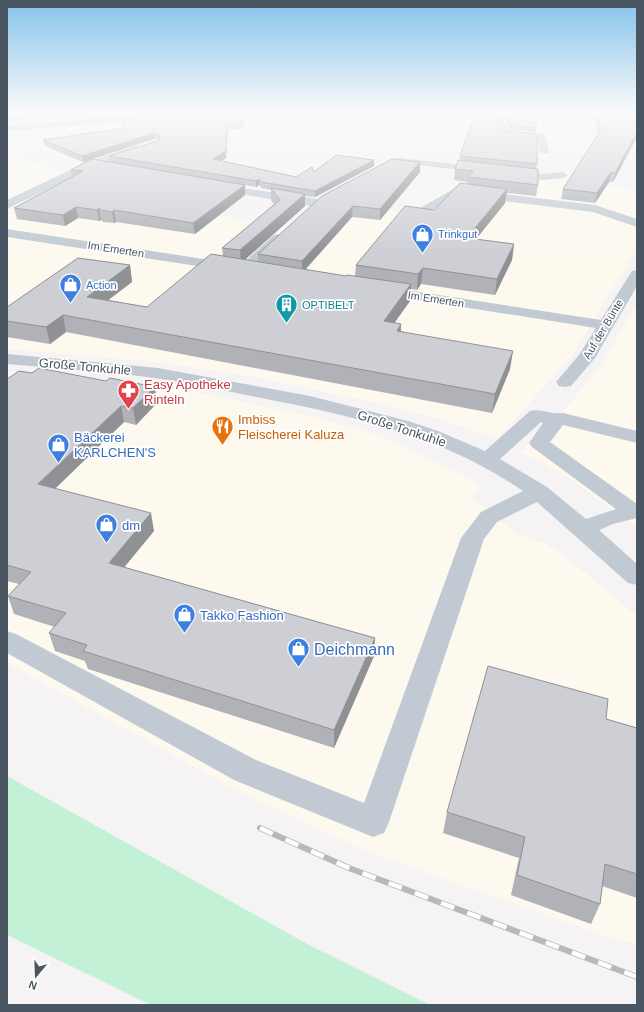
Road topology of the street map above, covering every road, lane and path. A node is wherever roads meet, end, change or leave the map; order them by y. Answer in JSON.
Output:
{"nodes":[{"id":1,"x":105,"y":159,"type":"edge"},
{"id":2,"x":91,"y":164,"type":"junction"},
{"id":3,"x":114,"y":168,"type":"edge"},
{"id":4,"x":375,"y":171,"type":"edge"},
{"id":5,"x":562,"y":175,"type":"dead end"},
{"id":6,"x":206,"y":185,"type":"edge"},
{"id":7,"x":330,"y":196,"type":"edge"},
{"id":8,"x":316,"y":204,"type":"junction"},
{"id":9,"x":7,"y":205,"type":"edge"},
{"id":10,"x":419,"y":212,"type":"edge"},
{"id":11,"x":306,"y":213,"type":"edge"},
{"id":12,"x":637,"y":223,"type":"edge"},
{"id":13,"x":290,"y":228,"type":"edge"},
{"id":14,"x":7,"y":233,"type":"edge"},
{"id":15,"x":245,"y":269,"type":"junction"},
{"id":16,"x":260,"y":271,"type":"edge"},
{"id":17,"x":636,"y":278,"type":"edge"},
{"id":18,"x":370,"y":288,"type":"edge"},
{"id":19,"x":605,"y":325,"type":"junction"},
{"id":20,"x":7,"y":359,"type":"edge"},
{"id":21,"x":565,"y":382,"type":"dead end"},
{"id":22,"x":546,"y":418,"type":"junction"},
{"id":23,"x":637,"y":437,"type":"edge"},
{"id":24,"x":487,"y":460,"type":"junction"},
{"id":25,"x":539,"y":492,"type":"junction"},
{"id":26,"x":635,"y":511,"type":"edge"},
{"id":27,"x":582,"y":529,"type":"junction"},
{"id":28,"x":637,"y":577,"type":"edge"},
{"id":29,"x":7,"y":641,"type":"edge"}],
"edges":[{"from":1,"to":2,"type":"street"},
{"from":2,"to":3,"type":"street"},
{"from":2,"to":9,"type":"street"},
{"from":4,"to":5,"type":"street"},
{"from":6,"to":8,"type":"street"},
{"from":7,"to":8,"type":"street"},
{"from":8,"to":11,"type":"street"},
{"from":10,"to":12,"type":"street"},
{"from":13,"to":15,"type":"street"},
{"from":14,"to":15,"type":"street","name":"Im Emerten"},
{"from":15,"to":16,"type":"street","name":"Im Emerten"},
{"from":17,"to":19,"type":"street","name":"Auf der Bünte"},
{"from":18,"to":19,"type":"street","name":"Im Emerten"},
{"from":19,"to":21,"type":"street","name":"Auf der Bünte"},
{"from":20,"to":24,"type":"street","name":"Große Tonkuhle"},
{"from":22,"to":23,"type":"street"},
{"from":22,"to":24,"type":"street"},
{"from":22,"to":26,"type":"street"},
{"from":24,"to":25,"type":"street","name":"Große Tonkuhle"},
{"from":25,"to":27,"type":"street","name":"Große Tonkuhle"},
{"from":25,"to":29,"type":"street"},
{"from":26,"to":27,"type":"street"},
{"from":27,"to":28,"type":"street","name":"Große Tonkuhle"}]}
